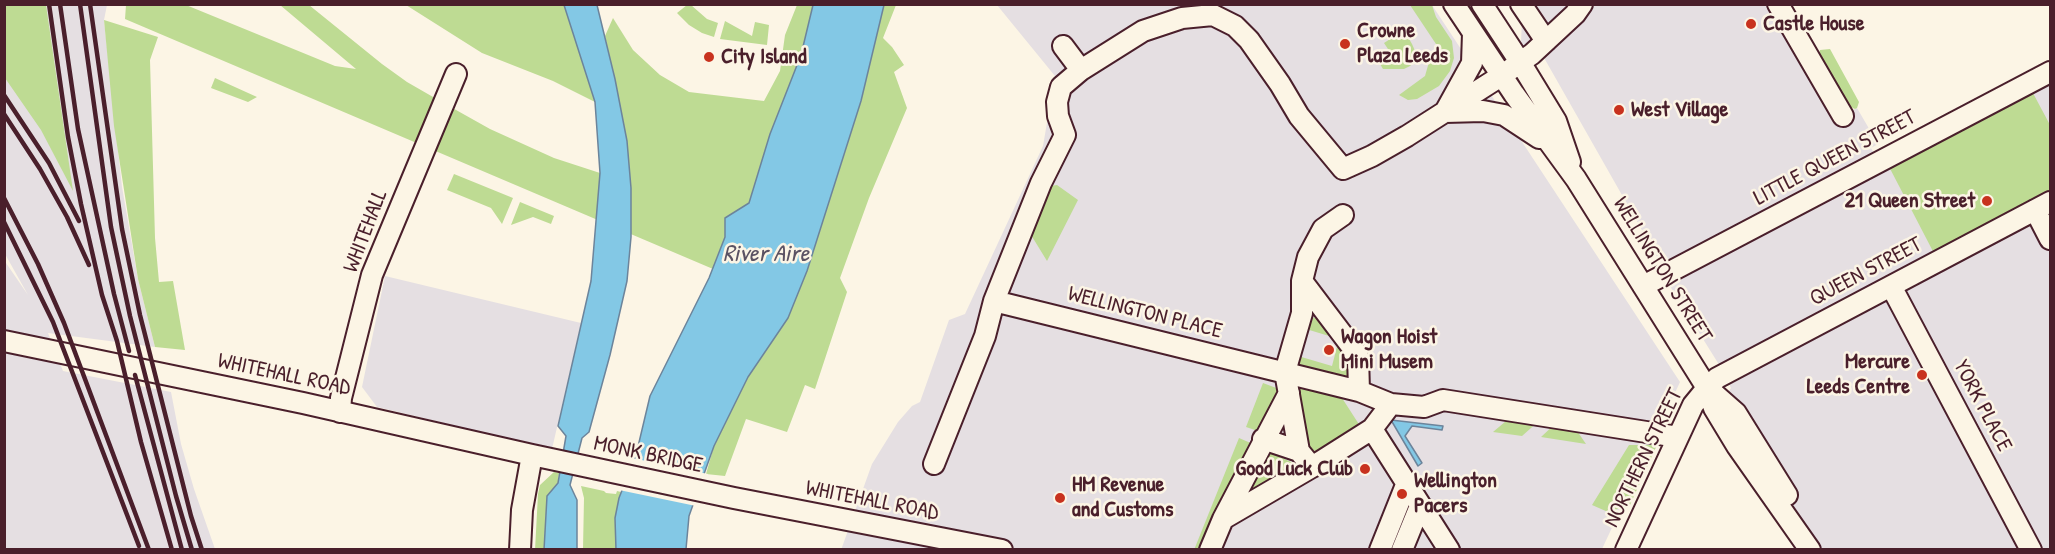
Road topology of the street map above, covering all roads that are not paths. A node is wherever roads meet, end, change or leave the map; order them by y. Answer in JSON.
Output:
{"nodes":[{"id":1,"x":1454,"y":4,"type":"edge"},
{"id":2,"x":1482,"y":4,"type":"edge"},
{"id":3,"x":1521,"y":4,"type":"edge"},
{"id":4,"x":1582,"y":4,"type":"edge"},
{"id":5,"x":1778,"y":4,"type":"edge"},
{"id":6,"x":1473,"y":33,"type":"junction"},
{"id":7,"x":1546,"y":41,"type":"junction"},
{"id":8,"x":1063,"y":46,"type":"dead end"},
{"id":9,"x":1520,"y":62,"type":"junction"},
{"id":10,"x":1082,"y":70,"type":"junction"},
{"id":11,"x":2050,"y":72,"type":"edge"},
{"id":12,"x":456,"y":74,"type":"dead end"},
{"id":13,"x":1501,"y":76,"type":"junction"},
{"id":14,"x":1445,"y":112,"type":"junction"},
{"id":15,"x":1843,"y":116,"type":"dead end"},
{"id":16,"x":1551,"y":146,"type":"junction"},
{"id":17,"x":1576,"y":178,"type":"junction"},
{"id":18,"x":2043,"y":206,"type":"edge"},
{"id":19,"x":1343,"y":215,"type":"dead end"},
{"id":20,"x":2050,"y":239,"type":"edge"},
{"id":21,"x":1302,"y":281,"type":"junction"},
{"id":22,"x":1643,"y":286,"type":"junction"},
{"id":23,"x":1892,"y":286,"type":"junction"},
{"id":24,"x":994,"y":301,"type":"junction"},
{"id":25,"x":4,"y":341,"type":"edge"},
{"id":26,"x":1285,"y":372,"type":"junction"},
{"id":27,"x":1707,"y":388,"type":"junction"},
{"id":28,"x":1359,"y":392,"type":"junction"},
{"id":29,"x":1289,"y":393,"type":"junction"},
{"id":30,"x":1391,"y":404,"type":"junction"},
{"id":31,"x":340,"y":412,"type":"junction"},
{"id":32,"x":1372,"y":429,"type":"junction"},
{"id":33,"x":1678,"y":437,"type":"junction"},
{"id":34,"x":1263,"y":439,"type":"junction"},
{"id":35,"x":1299,"y":451,"type":"junction"},
{"id":36,"x":532,"y":455,"type":"junction"},
{"id":37,"x":552,"y":459,"type":"joint"},
{"id":38,"x":934,"y":464,"type":"dead end"},
{"id":39,"x":1312,"y":467,"type":"junction"},
{"id":40,"x":1406,"y":485,"type":"junction"},
{"id":41,"x":734,"y":498,"type":"joint"},
{"id":42,"x":1420,"y":506,"type":"junction"},
{"id":43,"x":1223,"y":519,"type":"junction"},
{"id":44,"x":520,"y":549,"type":"edge"},
{"id":45,"x":1002,"y":549,"type":"edge"},
{"id":46,"x":1210,"y":549,"type":"edge"},
{"id":47,"x":1380,"y":549,"type":"edge"},
{"id":48,"x":1402,"y":549,"type":"edge"},
{"id":49,"x":1449,"y":549,"type":"edge"},
{"id":50,"x":1626,"y":549,"type":"edge"},
{"id":51,"x":1810,"y":549,"type":"edge"},
{"id":52,"x":2031,"y":549,"type":"edge"}],
"edges":[{"from":1,"to":6,"type":"street","name":"WELLINGTON STREET"},
{"from":2,"to":9,"type":"street","name":"WELLINGTON STREET"},
{"from":3,"to":7,"type":"street"},
{"from":4,"to":7,"type":"street"},
{"from":5,"to":15,"type":"street"},
{"from":6,"to":13,"type":"street","name":"WELLINGTON STREET"},
{"from":6,"to":14,"type":"street"},
{"from":7,"to":9,"type":"street"},
{"from":8,"to":10,"type":"street"},
{"from":9,"to":13,"type":"street"},
{"from":9,"to":17,"type":"street","name":"WELLINGTON STREET"},
{"from":10,"to":14,"type":"street"},
{"from":10,"to":24,"type":"street"},
{"from":11,"to":22,"type":"street","name":"LITTLE QUEEN STREET"},
{"from":12,"to":31,"type":"street","name":"WHITEHALL"},
{"from":13,"to":14,"type":"street"},
{"from":13,"to":16,"type":"street","name":"WELLINGTON STREET"},
{"from":14,"to":16,"type":"street"},
{"from":16,"to":17,"type":"street","name":"WELLINGTON STREET"},
{"from":17,"to":22,"type":"street","name":"WELLINGTON STREET"},
{"from":18,"to":20,"type":"street"},
{"from":18,"to":23,"type":"street","name":"QUEEN STREET"},
{"from":19,"to":21,"type":"street"},
{"from":21,"to":26,"type":"street"},
{"from":21,"to":28,"type":"street"},
{"from":22,"to":27,"type":"street","name":"WELLINGTON STREET"},
{"from":23,"to":27,"type":"street","name":"QUEEN STREET"},
{"from":23,"to":52,"type":"street","name":"YORK PLACE"},
{"from":24,"to":26,"type":"street","name":"WELLINGTON PLACE"},
{"from":24,"to":38,"type":"street"},
{"from":25,"to":31,"type":"street","name":"WHITEHALL ROAD"},
{"from":26,"to":28,"type":"street","name":"WELLINGTON PLACE"},
{"from":26,"to":29,"type":"street"},
{"from":27,"to":33,"type":"street","name":"NORTHERN STREET"},
{"from":27,"to":51,"type":"street","name":"WELLINGTON STREET"},
{"from":28,"to":30,"type":"street","name":"WELLINGTON PLACE"},
{"from":29,"to":34,"type":"street"},
{"from":29,"to":35,"type":"street"},
{"from":30,"to":32,"type":"street"},
{"from":30,"to":33,"type":"street","name":"WELLINGTON PLACE"},
{"from":31,"to":36,"type":"street","name":"WHITEHALL ROAD"},
{"from":32,"to":39,"type":"street"},
{"from":32,"to":40,"type":"street"},
{"from":33,"to":50,"type":"street","name":"NORTHERN STREET"},
{"from":34,"to":35,"type":"street"},
{"from":34,"to":43,"type":"street"},
{"from":35,"to":39,"type":"street"},
{"from":36,"to":37,"type":"street","name":"WHITEHALL ROAD"},
{"from":36,"to":44,"type":"street"},
{"from":37,"to":41,"type":"street","name":"MONK BRIDGE"},
{"from":39,"to":43,"type":"street"},
{"from":40,"to":42,"type":"street"},
{"from":40,"to":47,"type":"street"},
{"from":41,"to":45,"type":"street","name":"WHITEHALL ROAD"},
{"from":42,"to":48,"type":"street"},
{"from":42,"to":49,"type":"street"},
{"from":43,"to":46,"type":"street"}]}
